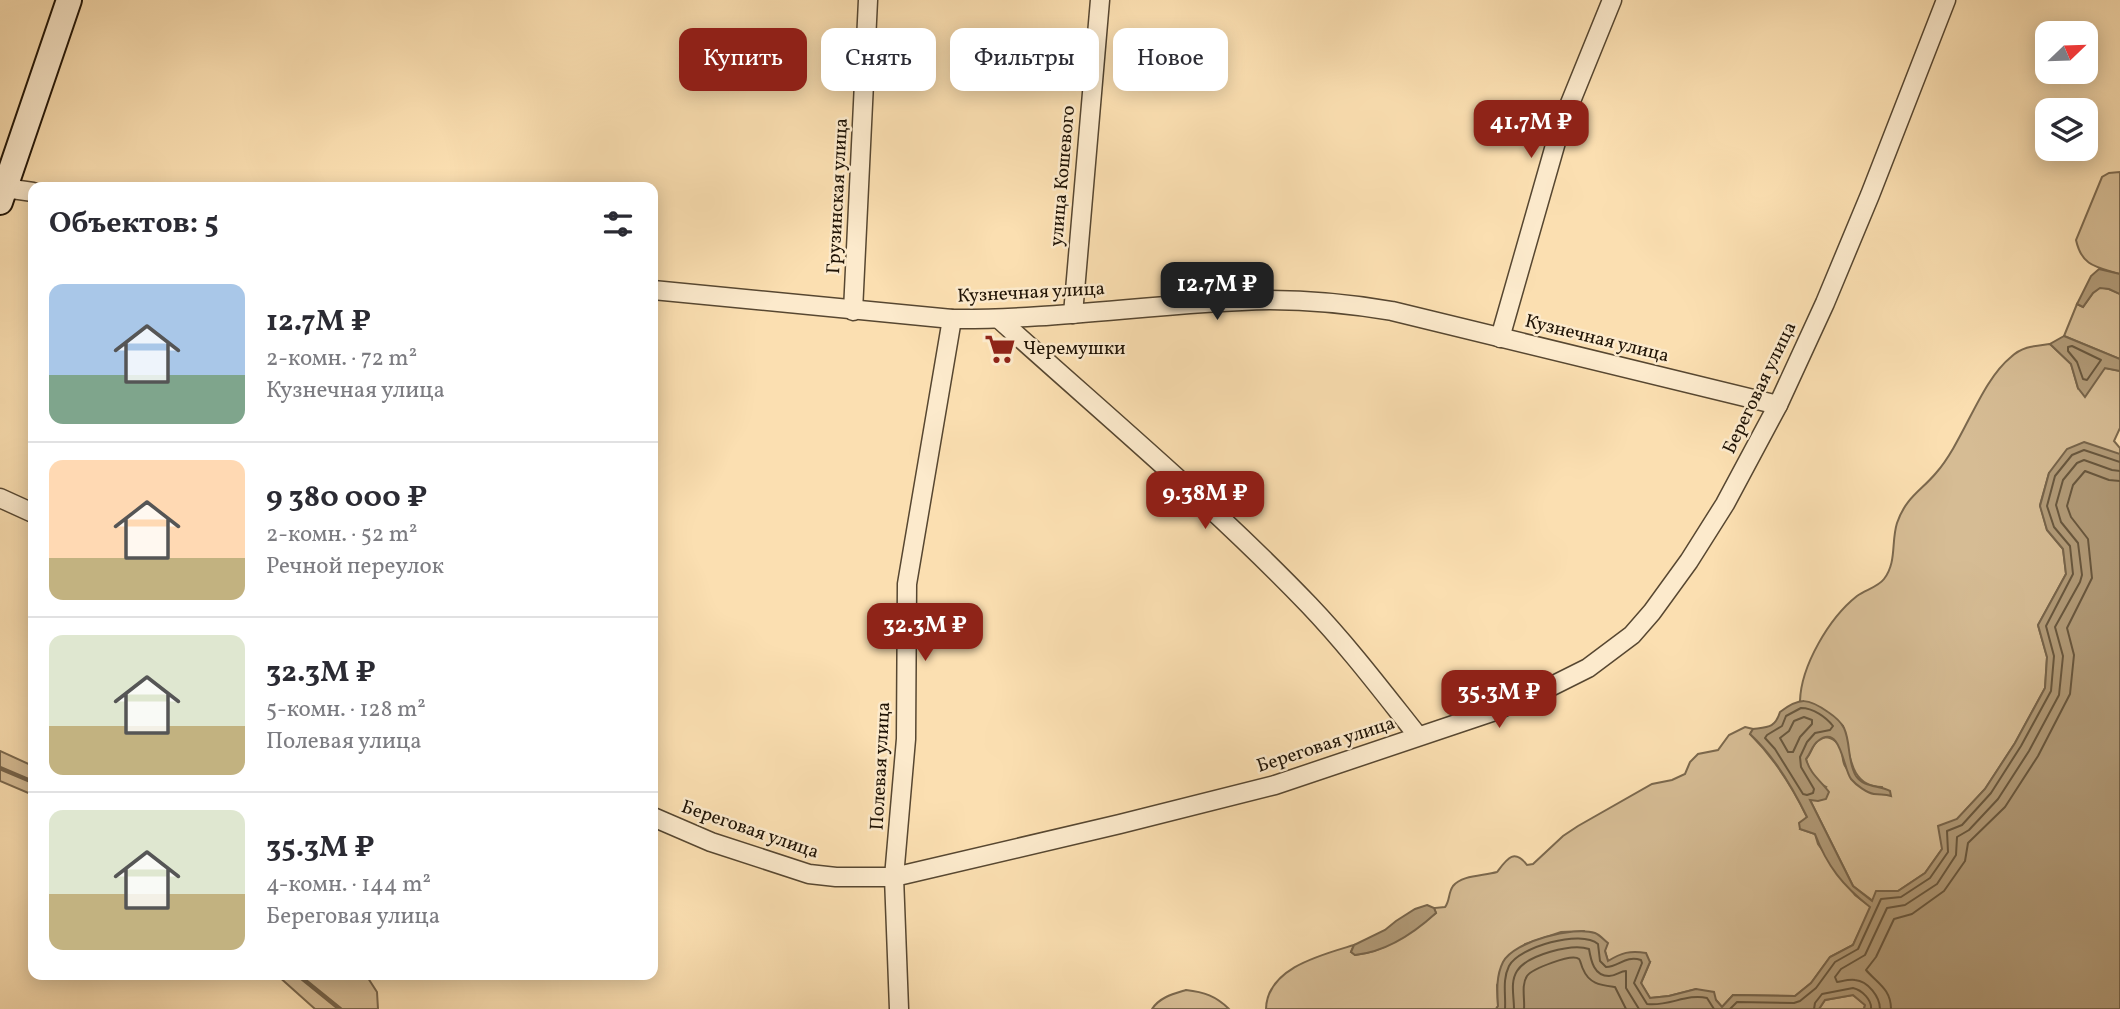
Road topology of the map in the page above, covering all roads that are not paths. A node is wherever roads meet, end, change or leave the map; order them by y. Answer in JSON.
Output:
{"nodes":[{"id":1,"x":69,"y":0,"type":"edge"},
{"id":2,"x":868,"y":0,"type":"edge"},
{"id":3,"x":1100,"y":0,"type":"edge"},
{"id":4,"x":1612,"y":0,"type":"edge"},
{"id":5,"x":1946,"y":0,"type":"edge"},
{"id":6,"x":28,"y":192,"type":"edge"},
{"id":7,"x":2,"y":195,"type":"edge"},
{"id":8,"x":658,"y":291,"type":"edge"},
{"id":9,"x":853,"y":311,"type":"junction"},
{"id":10,"x":1073,"y":314,"type":"junction"},
{"id":11,"x":953,"y":319,"type":"junction"},
{"id":12,"x":999,"y":319,"type":"junction"},
{"id":13,"x":1500,"y":338,"type":"junction"},
{"id":14,"x":1778,"y":405,"type":"junction"},
{"id":15,"x":0,"y":498,"type":"edge"},
{"id":16,"x":28,"y":511,"type":"edge"},
{"id":17,"x":1418,"y":736,"type":"junction"},
{"id":18,"x":658,"y":819,"type":"edge"},
{"id":19,"x":894,"y":877,"type":"junction"},
{"id":20,"x":899,"y":1009,"type":"edge"}],
"edges":[{"from":1,"to":7,"type":"street"},
{"from":2,"to":9,"type":"street","name":"Грузинская улица"},
{"from":3,"to":10,"type":"street","name":"улица Кошевого"},
{"from":4,"to":13,"type":"street"},
{"from":5,"to":14,"type":"street","name":"Береговая улица"},
{"from":6,"to":7,"type":"street"},
{"from":8,"to":9,"type":"street","name":"Кузнечная улица"},
{"from":9,"to":11,"type":"street","name":"Кузнечная улица"},
{"from":10,"to":12,"type":"street","name":"Кузнечная улица"},
{"from":10,"to":13,"type":"street","name":"Кузнечная улица"},
{"from":11,"to":12,"type":"street","name":"Кузнечная улица"},
{"from":11,"to":19,"type":"street","name":"Полевая улица"},
{"from":12,"to":17,"type":"street"},
{"from":13,"to":14,"type":"street","name":"Кузнечная улица"},
{"from":14,"to":17,"type":"street","name":"Береговая улица"},
{"from":15,"to":16,"type":"street"},
{"from":17,"to":19,"type":"street","name":"Береговая улица"},
{"from":18,"to":19,"type":"street","name":"Береговая улица"},
{"from":19,"to":20,"type":"street","name":"Полевая улица"}]}
